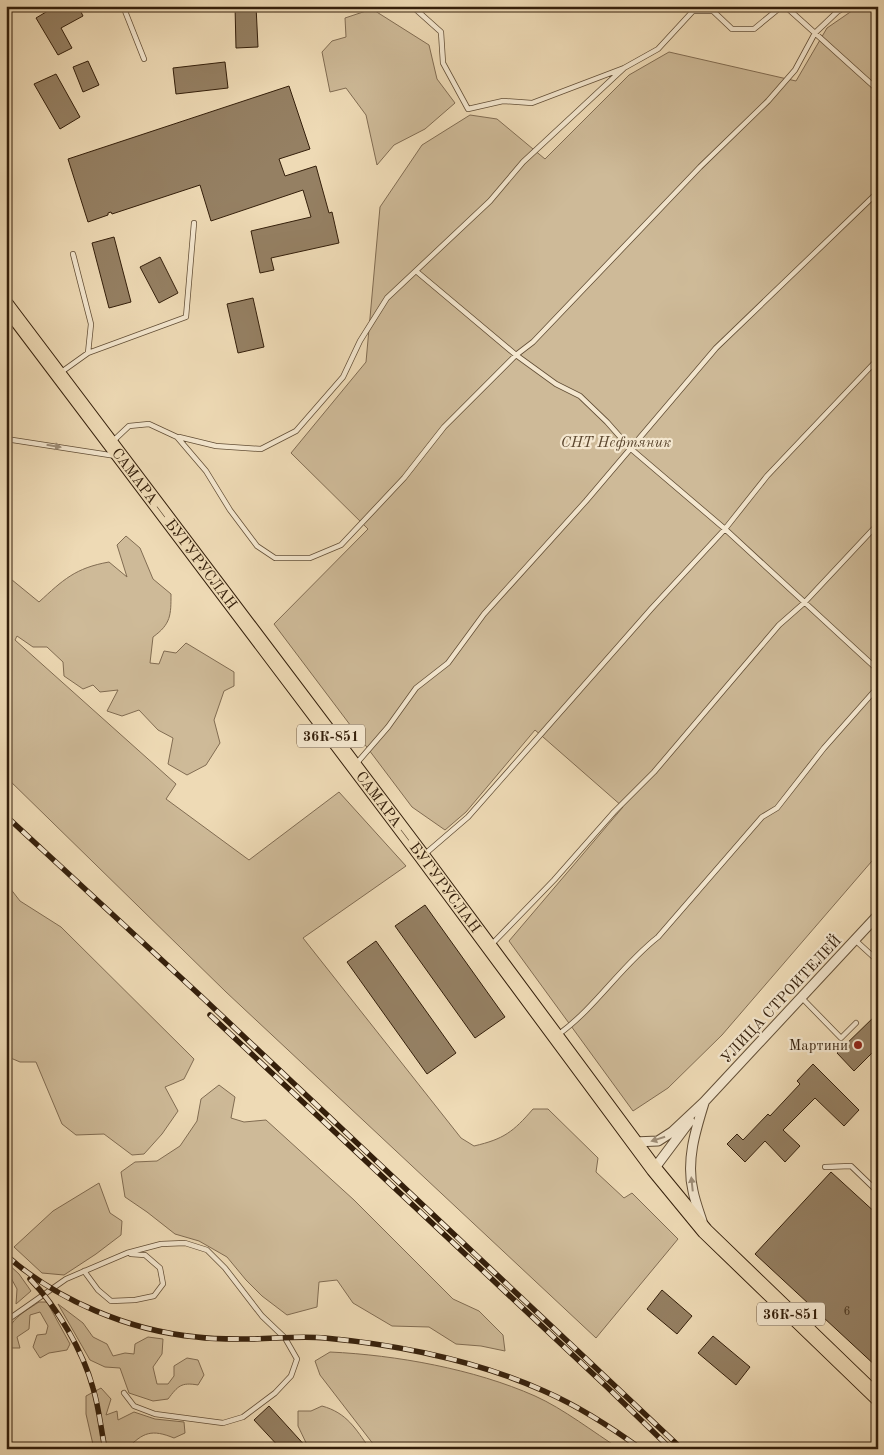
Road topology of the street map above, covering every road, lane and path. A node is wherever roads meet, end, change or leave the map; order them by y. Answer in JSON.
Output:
{"nodes":[{"id":1,"x":123,"y":6,"type":"edge"},
{"id":2,"x":412,"y":6,"type":"edge"},
{"id":3,"x":784,"y":6,"type":"edge"},
{"id":4,"x":847,"y":6,"type":"edge"},
{"id":5,"x":814,"y":33,"type":"junction"},
{"id":6,"x":144,"y":59,"type":"dead end"},
{"id":7,"x":624,"y":68,"type":"junction"},
{"id":8,"x":878,"y":90,"type":"edge"},
{"id":9,"x":878,"y":192,"type":"edge"},
{"id":10,"x":194,"y":223,"type":"dead end"},
{"id":11,"x":72,"y":254,"type":"dead end"},
{"id":12,"x":416,"y":271,"type":"junction"},
{"id":13,"x":6,"y":305,"type":"edge"},
{"id":14,"x":88,"y":353,"type":"junction"},
{"id":15,"x":516,"y":354,"type":"junction"},
{"id":16,"x":878,"y":359,"type":"edge"},
{"id":17,"x":58,"y":374,"type":"junction"},
{"id":18,"x":177,"y":436,"type":"junction"},
{"id":19,"x":6,"y":439,"type":"edge"},
{"id":20,"x":110,"y":443,"type":"junction"},
{"id":21,"x":630,"y":448,"type":"junction"},
{"id":22,"x":121,"y":457,"type":"junction"},
{"id":23,"x":878,"y":524,"type":"edge"},
{"id":24,"x":725,"y":529,"type":"junction"},
{"id":25,"x":804,"y":603,"type":"junction"},
{"id":26,"x":878,"y":670,"type":"edge"},
{"id":27,"x":878,"y":686,"type":"edge"},
{"id":28,"x":354,"y":766,"type":"junction"},
{"id":29,"x":422,"y":856,"type":"junction"},
{"id":30,"x":878,"y":915,"type":"edge"},
{"id":31,"x":854,"y":940,"type":"junction"},
{"id":32,"x":489,"y":947,"type":"junction"},
{"id":33,"x":878,"y":962,"type":"edge"},
{"id":34,"x":801,"y":998,"type":"junction"},
{"id":35,"x":856,"y":1023,"type":"dead end"},
{"id":36,"x":556,"y":1036,"type":"junction"},
{"id":37,"x":704,"y":1102,"type":"junction"},
{"id":38,"x":634,"y":1142,"type":"junction"},
{"id":39,"x":825,"y":1167,"type":"dead end"},
{"id":40,"x":654,"y":1170,"type":"junction"},
{"id":41,"x":878,"y":1192,"type":"edge"},
{"id":42,"x":705,"y":1231,"type":"junction"},
{"id":43,"x":127,"y":1253,"type":"junction"},
{"id":44,"x":84,"y":1271,"type":"junction"},
{"id":45,"x":6,"y":1321,"type":"edge"},
{"id":46,"x":124,"y":1393,"type":"dead end"},
{"id":47,"x":878,"y":1398,"type":"edge"}],
"edges":[{"from":1,"to":6,"type":"lane"},
{"from":2,"to":7,"type":"lane"},
{"from":3,"to":5,"type":"lane"},
{"from":3,"to":7,"type":"lane"},
{"from":4,"to":5,"type":"lane"},
{"from":5,"to":8,"type":"lane"},
{"from":5,"to":15,"type":"lane"},
{"from":7,"to":12,"type":"lane"},
{"from":9,"to":21,"type":"lane"},
{"from":10,"to":14,"type":"lane"},
{"from":11,"to":14,"type":"lane"},
{"from":12,"to":15,"type":"lane"},
{"from":12,"to":18,"type":"lane"},
{"from":13,"to":17,"type":"main road","name":"САМАРА — БУГУРУСЛАН","number":"36К-851"},
{"from":14,"to":17,"type":"lane"},
{"from":15,"to":18,"type":"lane"},
{"from":15,"to":21,"type":"lane"},
{"from":16,"to":24,"type":"lane"},
{"from":17,"to":20,"type":"main road","name":"САМАРА — БУГУРУСЛАН","number":"36К-851"},
{"from":18,"to":20,"type":"lane"},
{"from":19,"to":22,"type":"lane","one_way":true},
{"from":20,"to":22,"type":"main road","name":"САМАРА — БУГУРУСЛАН","number":"36К-851"},
{"from":21,"to":24,"type":"lane"},
{"from":21,"to":28,"type":"lane"},
{"from":22,"to":28,"type":"main road","name":"САМАРА — БУГУРУСЛАН","number":"36К-851"},
{"from":23,"to":25,"type":"lane"},
{"from":24,"to":25,"type":"lane"},
{"from":24,"to":29,"type":"lane"},
{"from":25,"to":26,"type":"lane"},
{"from":25,"to":32,"type":"lane"},
{"from":27,"to":36,"type":"lane"},
{"from":28,"to":29,"type":"main road","name":"САМАРА — БУГУРУСЛАН","number":"36К-851"},
{"from":29,"to":32,"type":"main road","name":"САМАРА — БУГУРУСЛАН","number":"36К-851"},
{"from":30,"to":31,"type":"street","name":"УЛИЦА СТРОИТЕЛЕЙ"},
{"from":31,"to":33,"type":"lane"},
{"from":31,"to":34,"type":"street","name":"УЛИЦА СТРОИТЕЛЕЙ"},
{"from":32,"to":36,"type":"main road","name":"САМАРА — БУГУРУСЛАН","number":"36К-851"},
{"from":34,"to":35,"type":"lane"},
{"from":34,"to":37,"type":"street","name":"УЛИЦА СТРОИТЕЛЕЙ"},
{"from":36,"to":38,"type":"main road","name":"САМАРА — БУГУРУСЛАН","number":"36К-851"},
{"from":37,"to":38,"type":"street","one_way":true},
{"from":37,"to":40,"type":"street"},
{"from":42,"to":37,"type":"street","one_way":true},
{"from":38,"to":40,"type":"main road","name":"САМАРА — БУГУРУСЛАН","number":"36К-851"},
{"from":39,"to":41,"type":"lane"},
{"from":40,"to":42,"type":"main road","name":"САМАРА — БУГУРУСЛАН","number":"36К-851"},
{"from":42,"to":47,"type":"main road","number":"36К-851"},
{"from":43,"to":44,"type":"lane"},
{"from":43,"to":44,"type":"lane"},
{"from":43,"to":46,"type":"lane"},
{"from":44,"to":45,"type":"lane"}]}
